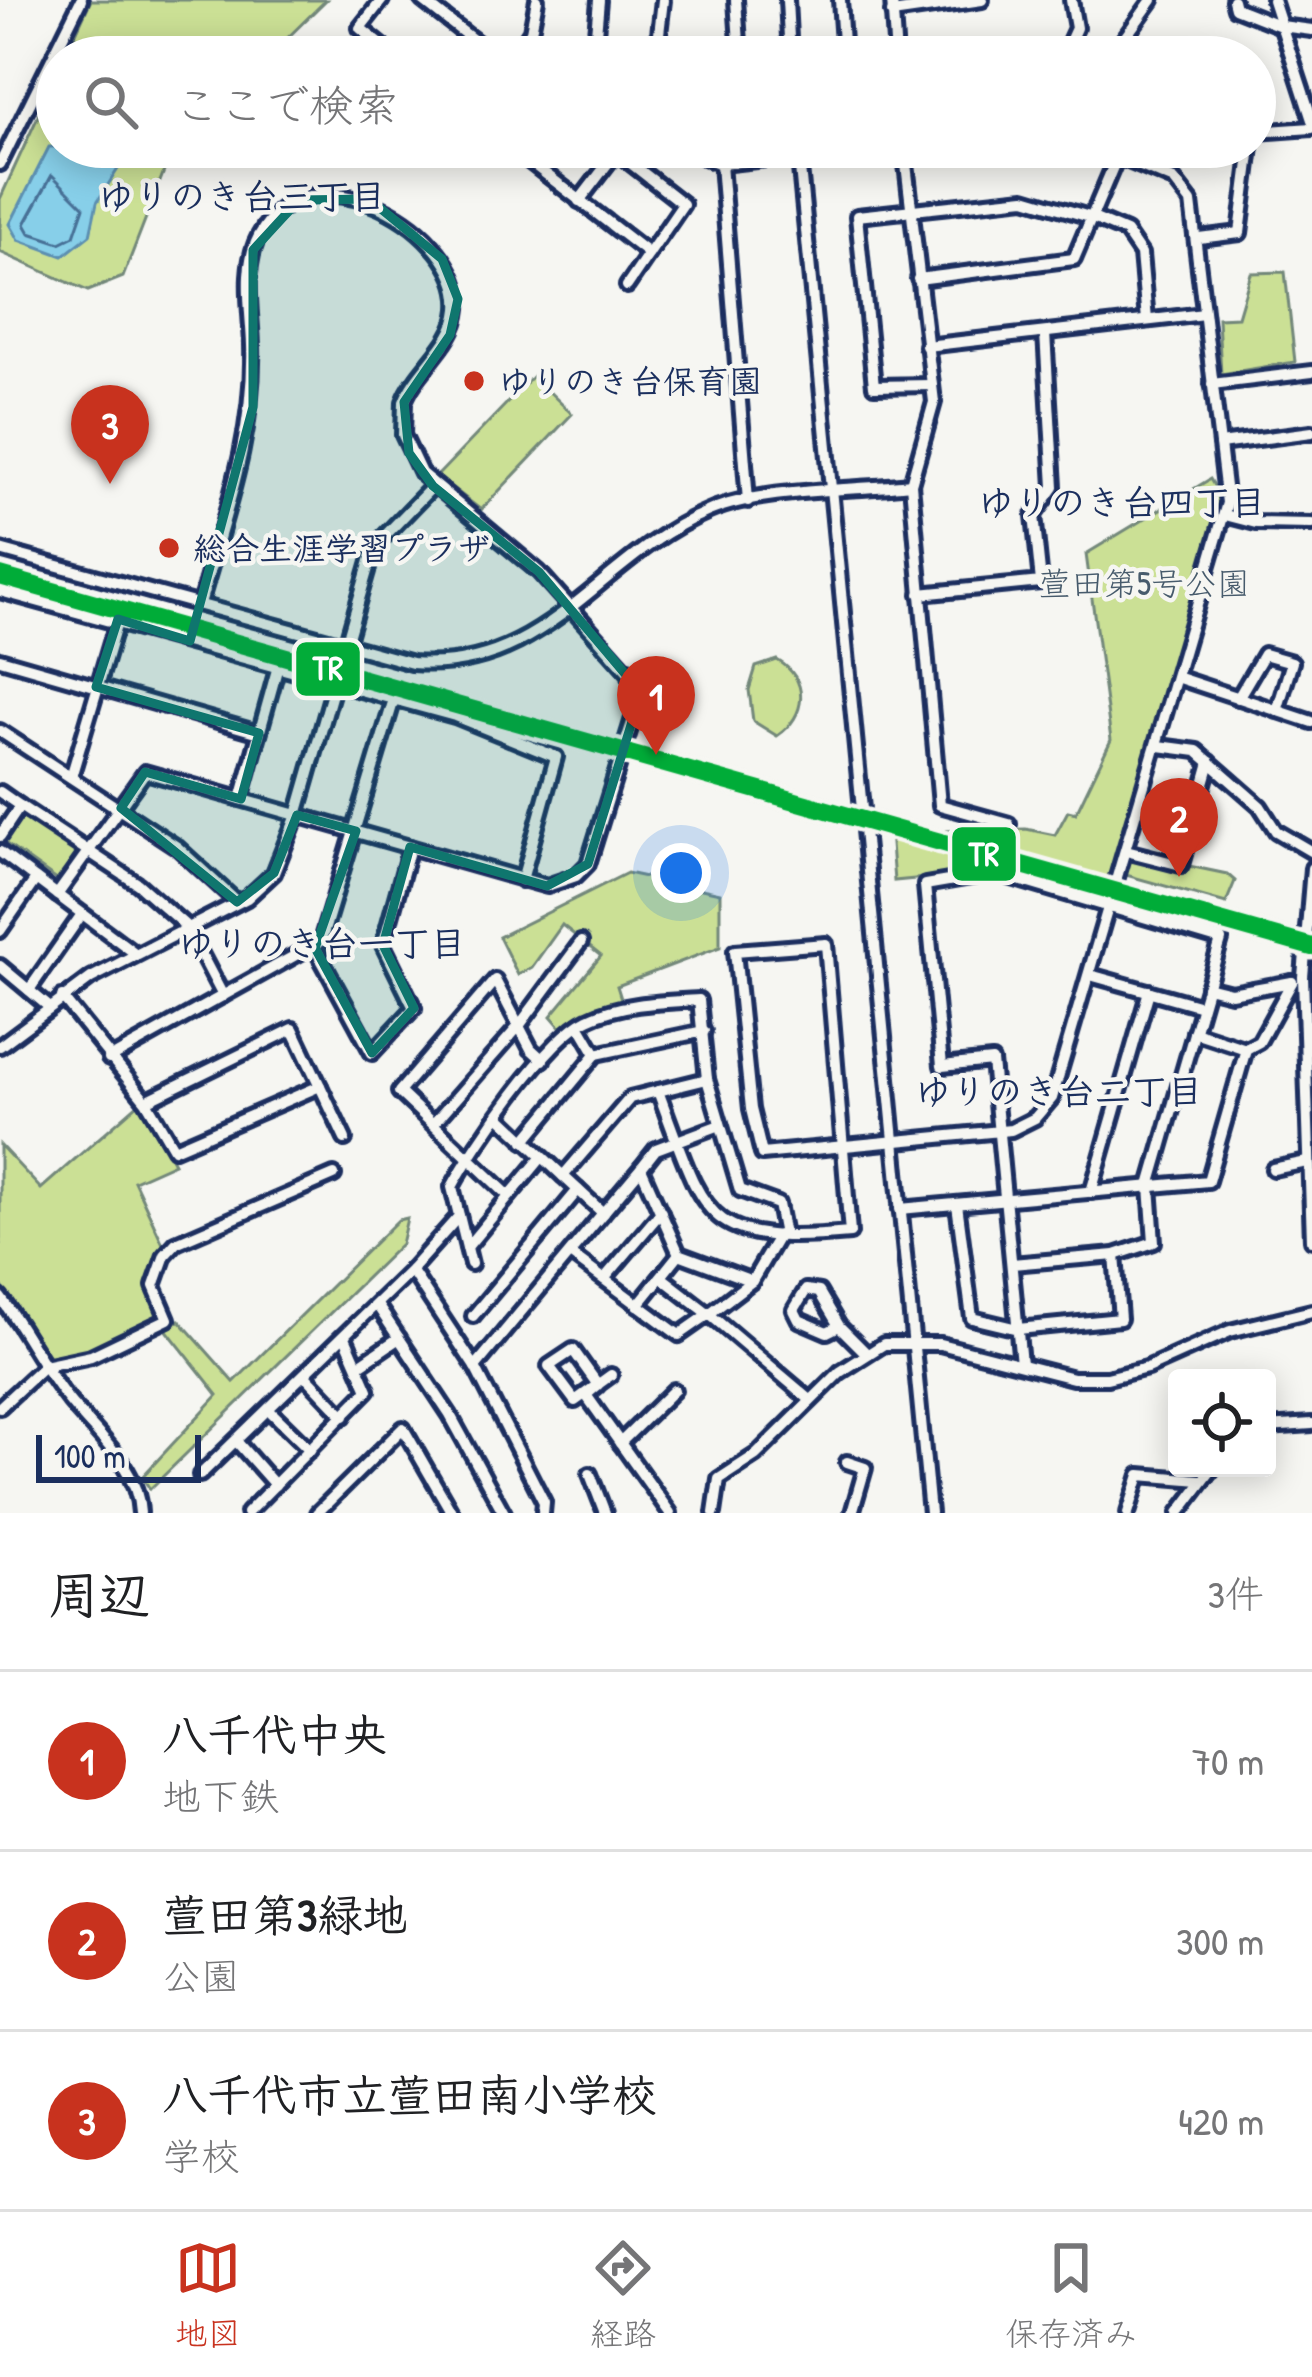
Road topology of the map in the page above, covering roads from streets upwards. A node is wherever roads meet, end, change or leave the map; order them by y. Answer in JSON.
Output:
{"nodes":[{"id":1,"x":81,"y":0,"type":"edge"},
{"id":2,"x":382,"y":0,"type":"edge"},
{"id":3,"x":422,"y":0,"type":"edge"},
{"id":4,"x":536,"y":0,"type":"edge"},
{"id":5,"x":599,"y":0,"type":"edge"},
{"id":6,"x":662,"y":0,"type":"edge"},
{"id":7,"x":736,"y":0,"type":"edge"},
{"id":8,"x":787,"y":0,"type":"edge"},
{"id":9,"x":840,"y":0,"type":"edge"},
{"id":10,"x":982,"y":0,"type":"edge"},
{"id":11,"x":1152,"y":0,"type":"edge"},
{"id":12,"x":1233,"y":0,"type":"edge"},
{"id":13,"x":1273,"y":0,"type":"edge"},
{"id":14,"x":1072,"y":1,"type":"edge"},
{"id":15,"x":945,"y":3,"type":"edge"},
{"id":16,"x":892,"y":6,"type":"edge"},
{"id":17,"x":1281,"y":26,"type":"junction"},
{"id":18,"x":1312,"y":29,"type":"edge"},
{"id":19,"x":63,"y":36,"type":"edge"},
{"id":20,"x":370,"y":36,"type":"edge"},
{"id":21,"x":468,"y":36,"type":"edge"},
{"id":22,"x":528,"y":36,"type":"edge"},
{"id":23,"x":596,"y":36,"type":"edge"},
{"id":24,"x":660,"y":36,"type":"edge"},
{"id":25,"x":739,"y":36,"type":"edge"},
{"id":26,"x":789,"y":36,"type":"edge"},
{"id":27,"x":843,"y":36,"type":"edge"},
{"id":28,"x":894,"y":36,"type":"edge"},
{"id":29,"x":1072,"y":36,"type":"edge"},
{"id":30,"x":1126,"y":36,"type":"edge"},
{"id":31,"x":36,"y":91,"type":"edge"},
{"id":32,"x":1312,"y":124,"type":"edge"},
{"id":33,"x":1276,"y":129,"type":"edge"},
{"id":34,"x":0,"y":164,"type":"edge"},
{"id":35,"x":537,"y":168,"type":"edge"},
{"id":36,"x":602,"y":168,"type":"edge"},
{"id":37,"x":639,"y":168,"type":"edge"},
{"id":38,"x":721,"y":168,"type":"edge"},
{"id":39,"x":801,"y":168,"type":"edge"},
{"id":40,"x":906,"y":168,"type":"edge"},
{"id":41,"x":1113,"y":168,"type":"edge"},
{"id":42,"x":1148,"y":168,"type":"edge"},
{"id":43,"x":1248,"y":168,"type":"edge"},
{"id":44,"x":579,"y":201,"type":"junction"},
{"id":45,"x":910,"y":212,"type":"junction"},
{"id":46,"x":1093,"y":218,"type":"junction"},
{"id":47,"x":1198,"y":238,"type":"junction"},
{"id":48,"x":649,"y":254,"type":"junction"},
{"id":49,"x":918,"y":280,"type":"junction"},
{"id":50,"x":627,"y":286,"type":"dead end"},
{"id":51,"x":1204,"y":314,"type":"junction"},
{"id":52,"x":1147,"y":320,"type":"junction"},
{"id":53,"x":1045,"y":333,"type":"junction"},
{"id":54,"x":926,"y":346,"type":"junction"},
{"id":55,"x":1312,"y":372,"type":"edge"},
{"id":56,"x":1212,"y":384,"type":"junction"},
{"id":57,"x":932,"y":385,"type":"junction"},
{"id":58,"x":1312,"y":433,"type":"edge"},
{"id":59,"x":1220,"y":444,"type":"junction"},
{"id":60,"x":911,"y":484,"type":"junction"},
{"id":61,"x":433,"y":486,"type":"junction"},
{"id":62,"x":831,"y":493,"type":"junction"},
{"id":63,"x":748,"y":501,"type":"junction"},
{"id":64,"x":1225,"y":514,"type":"junction"},
{"id":65,"x":1312,"y":524,"type":"edge"},
{"id":66,"x":0,"y":550,"type":"edge"},
{"id":67,"x":0,"y":591,"type":"edge"},
{"id":68,"x":920,"y":594,"type":"junction"},
{"id":69,"x":200,"y":604,"type":"junction"},
{"id":70,"x":572,"y":607,"type":"junction"},
{"id":71,"x":118,"y":620,"type":"junction"},
{"id":72,"x":345,"y":643,"type":"junction"},
{"id":73,"x":0,"y":659,"type":"edge"},
{"id":74,"x":278,"y":666,"type":"junction"},
{"id":75,"x":1180,"y":678,"type":"junction"},
{"id":76,"x":334,"y":682,"type":"junction"},
{"id":77,"x":96,"y":687,"type":"junction"},
{"id":78,"x":1238,"y":698,"type":"junction"},
{"id":79,"x":394,"y":699,"type":"junction"},
{"id":80,"x":1277,"y":711,"type":"junction"},
{"id":81,"x":1312,"y":722,"type":"edge"},
{"id":82,"x":259,"y":733,"type":"junction"},
{"id":83,"x":1,"y":735,"type":"edge"},
{"id":84,"x":1159,"y":746,"type":"junction"},
{"id":85,"x":1210,"y":762,"type":"junction"},
{"id":86,"x":71,"y":777,"type":"junction"},
{"id":87,"x":0,"y":792,"type":"edge"},
{"id":88,"x":241,"y":799,"type":"junction"},
{"id":89,"x":20,"y":806,"type":"junction"},
{"id":90,"x":121,"y":808,"type":"junction"},
{"id":91,"x":297,"y":815,"type":"junction"},
{"id":92,"x":356,"y":832,"type":"junction"},
{"id":93,"x":0,"y":836,"type":"edge"},
{"id":94,"x":410,"y":848,"type":"junction"},
{"id":95,"x":91,"y":850,"type":"junction"},
{"id":96,"x":1126,"y":851,"type":"junction"},
{"id":97,"x":0,"y":852,"type":"edge"},
{"id":98,"x":1312,"y":852,"type":"edge"},
{"id":99,"x":1312,"y":868,"type":"edge"},
{"id":100,"x":995,"y":873,"type":"junction"},
{"id":101,"x":36,"y":879,"type":"junction"},
{"id":102,"x":522,"y":880,"type":"junction"},
{"id":103,"x":57,"y":895,"type":"junction"},
{"id":104,"x":237,"y":902,"type":"junction"},
{"id":105,"x":1108,"y":906,"type":"junction"},
{"id":106,"x":82,"y":914,"type":"junction"},
{"id":107,"x":187,"y":927,"type":"junction"},
{"id":108,"x":0,"y":932,"type":"edge"},
{"id":109,"x":581,"y":942,"type":"dead end"},
{"id":110,"x":315,"y":948,"type":"junction"},
{"id":111,"x":136,"y":954,"type":"junction"},
{"id":112,"x":0,"y":966,"type":"edge"},
{"id":113,"x":1090,"y":975,"type":"junction"},
{"id":114,"x":1207,"y":987,"type":"junction"},
{"id":115,"x":29,"y":990,"type":"junction"},
{"id":116,"x":1149,"y":992,"type":"junction"},
{"id":117,"x":223,"y":996,"type":"junction"},
{"id":118,"x":62,"y":997,"type":"junction"},
{"id":119,"x":1201,"y":1006,"type":"junction"},
{"id":120,"x":49,"y":1007,"type":"junction"},
{"id":121,"x":580,"y":1025,"type":"junction"},
{"id":122,"x":519,"y":1027,"type":"junction"},
{"id":123,"x":704,"y":1031,"type":"junction"},
{"id":124,"x":1194,"y":1032,"type":"junction"},
{"id":125,"x":1308,"y":1038,"type":"edge"},
{"id":126,"x":0,"y":1046,"type":"edge"},
{"id":127,"x":1246,"y":1049,"type":"junction"},
{"id":128,"x":596,"y":1054,"type":"junction"},
{"id":129,"x":109,"y":1059,"type":"junction"},
{"id":130,"x":543,"y":1060,"type":"junction"},
{"id":131,"x":706,"y":1079,"type":"junction"},
{"id":132,"x":320,"y":1086,"type":"junction"},
{"id":133,"x":658,"y":1091,"type":"junction"},
{"id":134,"x":146,"y":1101,"type":"junction"},
{"id":135,"x":500,"y":1116,"type":"junction"},
{"id":136,"x":434,"y":1123,"type":"junction"},
{"id":137,"x":720,"y":1125,"type":"junction"},
{"id":138,"x":999,"y":1131,"type":"junction"},
{"id":139,"x":345,"y":1138,"type":"dead end"},
{"id":140,"x":676,"y":1140,"type":"junction"},
{"id":141,"x":893,"y":1140,"type":"junction"},
{"id":142,"x":524,"y":1141,"type":"junction"},
{"id":143,"x":1309,"y":1144,"type":"edge"},
{"id":144,"x":843,"y":1146,"type":"junction"},
{"id":145,"x":469,"y":1155,"type":"junction"},
{"id":146,"x":541,"y":1158,"type":"junction"},
{"id":147,"x":1307,"y":1162,"type":"junction"},
{"id":148,"x":641,"y":1168,"type":"junction"},
{"id":149,"x":1273,"y":1169,"type":"dead end"},
{"id":150,"x":334,"y":1174,"type":"dead end"},
{"id":151,"x":563,"y":1176,"type":"junction"},
{"id":152,"x":1150,"y":1186,"type":"junction"},
{"id":153,"x":578,"y":1190,"type":"junction"},
{"id":154,"x":1091,"y":1192,"type":"junction"},
{"id":155,"x":509,"y":1196,"type":"junction"},
{"id":156,"x":1006,"y":1200,"type":"junction"},
{"id":157,"x":957,"y":1204,"type":"junction"},
{"id":158,"x":900,"y":1209,"type":"junction"},
{"id":159,"x":661,"y":1212,"type":"junction"},
{"id":160,"x":604,"y":1213,"type":"junction"},
{"id":161,"x":459,"y":1216,"type":"junction"},
{"id":162,"x":1311,"y":1219,"type":"edge"},
{"id":163,"x":781,"y":1235,"type":"junction"},
{"id":164,"x":1312,"y":1240,"type":"edge"},
{"id":165,"x":467,"y":1247,"type":"junction"},
{"id":166,"x":570,"y":1254,"type":"junction"},
{"id":167,"x":679,"y":1255,"type":"junction"},
{"id":168,"x":1115,"y":1255,"type":"junction"},
{"id":169,"x":471,"y":1264,"type":"dead end"},
{"id":170,"x":1012,"y":1264,"type":"junction"},
{"id":171,"x":411,"y":1270,"type":"junction"},
{"id":172,"x":661,"y":1277,"type":"junction"},
{"id":173,"x":604,"y":1279,"type":"junction"},
{"id":174,"x":752,"y":1281,"type":"junction"},
{"id":175,"x":0,"y":1297,"type":"edge"},
{"id":176,"x":376,"y":1305,"type":"junction"},
{"id":177,"x":638,"y":1305,"type":"junction"},
{"id":178,"x":1312,"y":1311,"type":"edge"},
{"id":179,"x":710,"y":1314,"type":"junction"},
{"id":180,"x":473,"y":1316,"type":"dead end"},
{"id":181,"x":14,"y":1317,"type":"junction"},
{"id":182,"x":838,"y":1326,"type":"dead end"},
{"id":183,"x":1018,"y":1329,"type":"junction"},
{"id":184,"x":0,"y":1330,"type":"edge"},
{"id":185,"x":345,"y":1337,"type":"junction"},
{"id":186,"x":399,"y":1338,"type":"junction"},
{"id":187,"x":914,"y":1342,"type":"junction"},
{"id":188,"x":866,"y":1352,"type":"junction"},
{"id":189,"x":1021,"y":1364,"type":"junction"},
{"id":190,"x":44,"y":1366,"type":"junction"},
{"id":191,"x":358,"y":1366,"type":"junction"},
{"id":192,"x":475,"y":1367,"type":"junction"},
{"id":193,"x":610,"y":1375,"type":"dead end"},
{"id":194,"x":306,"y":1376,"type":"junction"},
{"id":195,"x":674,"y":1390,"type":"dead end"},
{"id":196,"x":586,"y":1395,"type":"junction"},
{"id":197,"x":808,"y":1398,"type":"junction"},
{"id":198,"x":0,"y":1407,"type":"edge"},
{"id":199,"x":270,"y":1411,"type":"junction"},
{"id":200,"x":344,"y":1416,"type":"junction"},
{"id":201,"x":1312,"y":1424,"type":"edge"},
{"id":202,"x":1276,"y":1426,"type":"edge"},
{"id":203,"x":237,"y":1442,"type":"junction"},
{"id":204,"x":620,"y":1443,"type":"junction"},
{"id":205,"x":310,"y":1450,"type":"junction"},
{"id":206,"x":847,"y":1462,"type":"dead end"},
{"id":207,"x":590,"y":1474,"type":"dead end"},
{"id":208,"x":200,"y":1475,"type":"dead end"},
{"id":209,"x":1203,"y":1477,"type":"edge"},
{"id":210,"x":1200,"y":1480,"type":"junction"},
{"id":211,"x":275,"y":1485,"type":"junction"},
{"id":212,"x":140,"y":1513,"type":"edge"},
{"id":213,"x":247,"y":1513,"type":"edge"},
{"id":214,"x":316,"y":1513,"type":"edge"},
{"id":215,"x":452,"y":1513,"type":"edge"},
{"id":216,"x":504,"y":1513,"type":"edge"},
{"id":217,"x":543,"y":1513,"type":"edge"},
{"id":218,"x":605,"y":1513,"type":"edge"},
{"id":219,"x":670,"y":1513,"type":"edge"},
{"id":220,"x":714,"y":1513,"type":"edge"},
{"id":221,"x":852,"y":1513,"type":"edge"},
{"id":222,"x":929,"y":1513,"type":"edge"},
{"id":223,"x":1128,"y":1513,"type":"edge"},
{"id":224,"x":1179,"y":1513,"type":"edge"}],
"edges":[{"from":1,"to":19,"type":"street"},
{"from":2,"to":20,"type":"street"},
{"from":3,"to":21,"type":"street"},
{"from":4,"to":22,"type":"street"},
{"from":5,"to":23,"type":"street"},
{"from":6,"to":24,"type":"street"},
{"from":7,"to":25,"type":"street"},
{"from":8,"to":26,"type":"street"},
{"from":9,"to":27,"type":"street"},
{"from":10,"to":15,"type":"street"},
{"from":11,"to":30,"type":"street"},
{"from":12,"to":17,"type":"street"},
{"from":13,"to":17,"type":"street"},
{"from":14,"to":29,"type":"street"},
{"from":15,"to":16,"type":"street"},
{"from":16,"to":28,"type":"street"},
{"from":17,"to":18,"type":"street"},
{"from":17,"to":32,"type":"street"},
{"from":31,"to":34,"type":"street"},
{"from":32,"to":33,"type":"street"},
{"from":35,"to":44,"type":"street"},
{"from":36,"to":44,"type":"street"},
{"from":37,"to":48,"type":"street"},
{"from":38,"to":63,"type":"street"},
{"from":39,"to":62,"type":"street"},
{"from":40,"to":45,"type":"street"},
{"from":41,"to":46,"type":"street"},
{"from":42,"to":47,"type":"street"},
{"from":43,"to":47,"type":"street"},
{"from":44,"to":48,"type":"street"},
{"from":45,"to":46,"type":"street"},
{"from":45,"to":49,"type":"street"},
{"from":45,"to":57,"type":"street"},
{"from":46,"to":49,"type":"street"},
{"from":46,"to":52,"type":"street"},
{"from":47,"to":51,"type":"street"},
{"from":48,"to":50,"type":"street"},
{"from":49,"to":54,"type":"street"},
{"from":51,"to":52,"type":"street"},
{"from":51,"to":56,"type":"street"},
{"from":52,"to":53,"type":"street"},
{"from":53,"to":54,"type":"street"},
{"from":53,"to":68,"type":"street"},
{"from":54,"to":57,"type":"street"},
{"from":55,"to":56,"type":"street"},
{"from":56,"to":59,"type":"street"},
{"from":57,"to":60,"type":"street"},
{"from":58,"to":59,"type":"street"},
{"from":59,"to":64,"type":"street"},
{"from":60,"to":62,"type":"street"},
{"from":60,"to":68,"type":"street"},
{"from":61,"to":69,"type":"street"},
{"from":61,"to":70,"type":"street"},
{"from":61,"to":72,"type":"street"},
{"from":62,"to":63,"type":"street"},
{"from":62,"to":141,"type":"street"},
{"from":63,"to":70,"type":"street"},
{"from":64,"to":65,"type":"street"},
{"from":64,"to":75,"type":"street"},
{"from":66,"to":69,"type":"street"},
{"from":67,"to":71,"type":"street"},
{"from":68,"to":100,"type":"street"},
{"from":69,"to":72,"type":"street"},
{"from":70,"to":72,"type":"street"},
{"from":70,"to":102,"type":"street"},
{"from":71,"to":74,"type":"street"},
{"from":71,"to":77,"type":"street"},
{"from":72,"to":76,"type":"street"},
{"from":73,"to":77,"type":"street"},
{"from":74,"to":76,"type":"street"},
{"from":74,"to":82,"type":"street"},
{"from":75,"to":78,"type":"street"},
{"from":75,"to":84,"type":"street"},
{"from":76,"to":79,"type":"street"},
{"from":76,"to":91,"type":"street"},
{"from":77,"to":82,"type":"street"},
{"from":77,"to":86,"type":"street"},
{"from":78,"to":80,"type":"street"},
{"from":78,"to":80,"type":"street"},
{"from":79,"to":92,"type":"street"},
{"from":79,"to":102,"type":"street"},
{"from":80,"to":81,"type":"street"},
{"from":82,"to":88,"type":"street"},
{"from":83,"to":86,"type":"street"},
{"from":84,"to":85,"type":"street"},
{"from":84,"to":96,"type":"street"},
{"from":85,"to":96,"type":"street"},
{"from":85,"to":98,"type":"street"},
{"from":86,"to":90,"type":"street"},
{"from":87,"to":89,"type":"street"},
{"from":88,"to":90,"type":"street"},
{"from":88,"to":91,"type":"street"},
{"from":89,"to":93,"type":"street"},
{"from":89,"to":95,"type":"street"},
{"from":90,"to":95,"type":"street"},
{"from":90,"to":104,"type":"street"},
{"from":91,"to":92,"type":"street"},
{"from":91,"to":104,"type":"street"},
{"from":92,"to":94,"type":"street"},
{"from":92,"to":110,"type":"street"},
{"from":94,"to":102,"type":"street"},
{"from":94,"to":110,"type":"street"},
{"from":95,"to":103,"type":"street"},
{"from":95,"to":107,"type":"street"},
{"from":96,"to":105,"type":"street"},
{"from":97,"to":101,"type":"street"},
{"from":99,"to":125,"type":"street"},
{"from":100,"to":105,"type":"street"},
{"from":100,"to":138,"type":"street"},
{"from":101,"to":103,"type":"street"},
{"from":101,"to":108,"type":"street"},
{"from":103,"to":106,"type":"street"},
{"from":104,"to":107,"type":"street"},
{"from":105,"to":113,"type":"street"},
{"from":105,"to":114,"type":"street"},
{"from":106,"to":111,"type":"street"},
{"from":106,"to":115,"type":"street"},
{"from":107,"to":111,"type":"street"},
{"from":107,"to":117,"type":"street"},
{"from":109,"to":122,"type":"street"},
{"from":110,"to":117,"type":"street"},
{"from":111,"to":118,"type":"street"},
{"from":112,"to":115,"type":"street"},
{"from":113,"to":116,"type":"street"},
{"from":113,"to":138,"type":"street"},
{"from":114,"to":119,"type":"street"},
{"from":114,"to":127,"type":"street"},
{"from":115,"to":120,"type":"street"},
{"from":116,"to":119,"type":"street"},
{"from":116,"to":154,"type":"street"},
{"from":117,"to":129,"type":"street"},
{"from":118,"to":120,"type":"street"},
{"from":118,"to":129,"type":"street"},
{"from":119,"to":124,"type":"street"},
{"from":120,"to":126,"type":"street"},
{"from":121,"to":123,"type":"street"},
{"from":121,"to":128,"type":"street"},
{"from":121,"to":130,"type":"street"},
{"from":122,"to":130,"type":"street"},
{"from":122,"to":136,"type":"street"},
{"from":122,"to":136,"type":"street"},
{"from":123,"to":128,"type":"street"},
{"from":123,"to":131,"type":"street"},
{"from":124,"to":127,"type":"street"},
{"from":124,"to":152,"type":"street"},
{"from":125,"to":143,"type":"street"},
{"from":127,"to":152,"type":"street"},
{"from":128,"to":142,"type":"street"},
{"from":129,"to":134,"type":"street"},
{"from":130,"to":135,"type":"street"},
{"from":131,"to":133,"type":"street"},
{"from":131,"to":137,"type":"street"},
{"from":132,"to":134,"type":"street"},
{"from":132,"to":134,"type":"street"},
{"from":132,"to":139,"type":"street"},
{"from":133,"to":140,"type":"street"},
{"from":133,"to":151,"type":"street"},
{"from":135,"to":142,"type":"street"},
{"from":135,"to":145,"type":"street"},
{"from":136,"to":145,"type":"street"},
{"from":137,"to":140,"type":"street"},
{"from":137,"to":163,"type":"street"},
{"from":138,"to":141,"type":"street"},
{"from":138,"to":156,"type":"street"},
{"from":140,"to":148,"type":"street"},
{"from":140,"to":163,"type":"street"},
{"from":141,"to":144,"type":"street"},
{"from":141,"to":158,"type":"street"},
{"from":142,"to":146,"type":"street"},
{"from":143,"to":147,"type":"street"},
{"from":144,"to":144,"type":"street"},
{"from":144,"to":163,"type":"street"},
{"from":145,"to":155,"type":"street"},
{"from":145,"to":161,"type":"street"},
{"from":146,"to":151,"type":"street"},
{"from":146,"to":155,"type":"street"},
{"from":147,"to":149,"type":"street"},
{"from":147,"to":162,"type":"street"},
{"from":148,"to":159,"type":"street"},
{"from":148,"to":160,"type":"street"},
{"from":150,"to":190,"type":"street"},
{"from":151,"to":153,"type":"street"},
{"from":152,"to":154,"type":"street"},
{"from":152,"to":168,"type":"street"},
{"from":153,"to":160,"type":"street"},
{"from":153,"to":180,"type":"street"},
{"from":154,"to":156,"type":"street"},
{"from":155,"to":165,"type":"street"},
{"from":156,"to":157,"type":"street"},
{"from":156,"to":170,"type":"street"},
{"from":157,"to":158,"type":"street"},
{"from":157,"to":183,"type":"street"},
{"from":158,"to":187,"type":"street"},
{"from":159,"to":167,"type":"street"},
{"from":159,"to":173,"type":"street"},
{"from":160,"to":166,"type":"street"},
{"from":161,"to":165,"type":"street"},
{"from":161,"to":171,"type":"street"},
{"from":162,"to":164,"type":"street"},
{"from":163,"to":174,"type":"street"},
{"from":165,"to":169,"type":"street"},
{"from":166,"to":173,"type":"street"},
{"from":166,"to":192,"type":"street"},
{"from":167,"to":172,"type":"street"},
{"from":167,"to":174,"type":"street"},
{"from":168,"to":170,"type":"street"},
{"from":168,"to":183,"type":"street"},
{"from":170,"to":183,"type":"street"},
{"from":171,"to":176,"type":"street"},
{"from":171,"to":192,"type":"street"},
{"from":172,"to":177,"type":"street"},
{"from":172,"to":179,"type":"street"},
{"from":173,"to":177,"type":"street"},
{"from":174,"to":179,"type":"street"},
{"from":175,"to":181,"type":"street"},
{"from":176,"to":185,"type":"street"},
{"from":176,"to":186,"type":"street"},
{"from":177,"to":179,"type":"street"},
{"from":178,"to":189,"type":"street"},
{"from":179,"to":197,"type":"street"},
{"from":181,"to":184,"type":"street"},
{"from":181,"to":190,"type":"street"},
{"from":182,"to":188,"type":"street"},
{"from":183,"to":189,"type":"street"},
{"from":185,"to":191,"type":"street"},
{"from":185,"to":194,"type":"street"},
{"from":186,"to":191,"type":"street"},
{"from":186,"to":216,"type":"street"},
{"from":187,"to":188,"type":"street"},
{"from":187,"to":189,"type":"street"},
{"from":187,"to":222,"type":"street"},
{"from":188,"to":197,"type":"street"},
{"from":190,"to":198,"type":"street"},
{"from":190,"to":212,"type":"street"},
{"from":191,"to":200,"type":"street"},
{"from":192,"to":217,"type":"street"},
{"from":193,"to":196,"type":"street"},
{"from":194,"to":199,"type":"street"},
{"from":194,"to":200,"type":"street"},
{"from":195,"to":204,"type":"street"},
{"from":196,"to":196,"type":"street"},
{"from":196,"to":204,"type":"street"},
{"from":197,"to":220,"type":"street"},
{"from":199,"to":203,"type":"street"},
{"from":199,"to":205,"type":"street"},
{"from":200,"to":205,"type":"street"},
{"from":201,"to":202,"type":"street"},
{"from":203,"to":208,"type":"street"},
{"from":203,"to":211,"type":"street"},
{"from":204,"to":219,"type":"street"},
{"from":205,"to":211,"type":"street"},
{"from":206,"to":221,"type":"street"},
{"from":207,"to":218,"type":"street"},
{"from":209,"to":210,"type":"street"},
{"from":210,"to":223,"type":"street"},
{"from":210,"to":224,"type":"street"},
{"from":211,"to":213,"type":"street"},
{"from":214,"to":215,"type":"street"}]}
